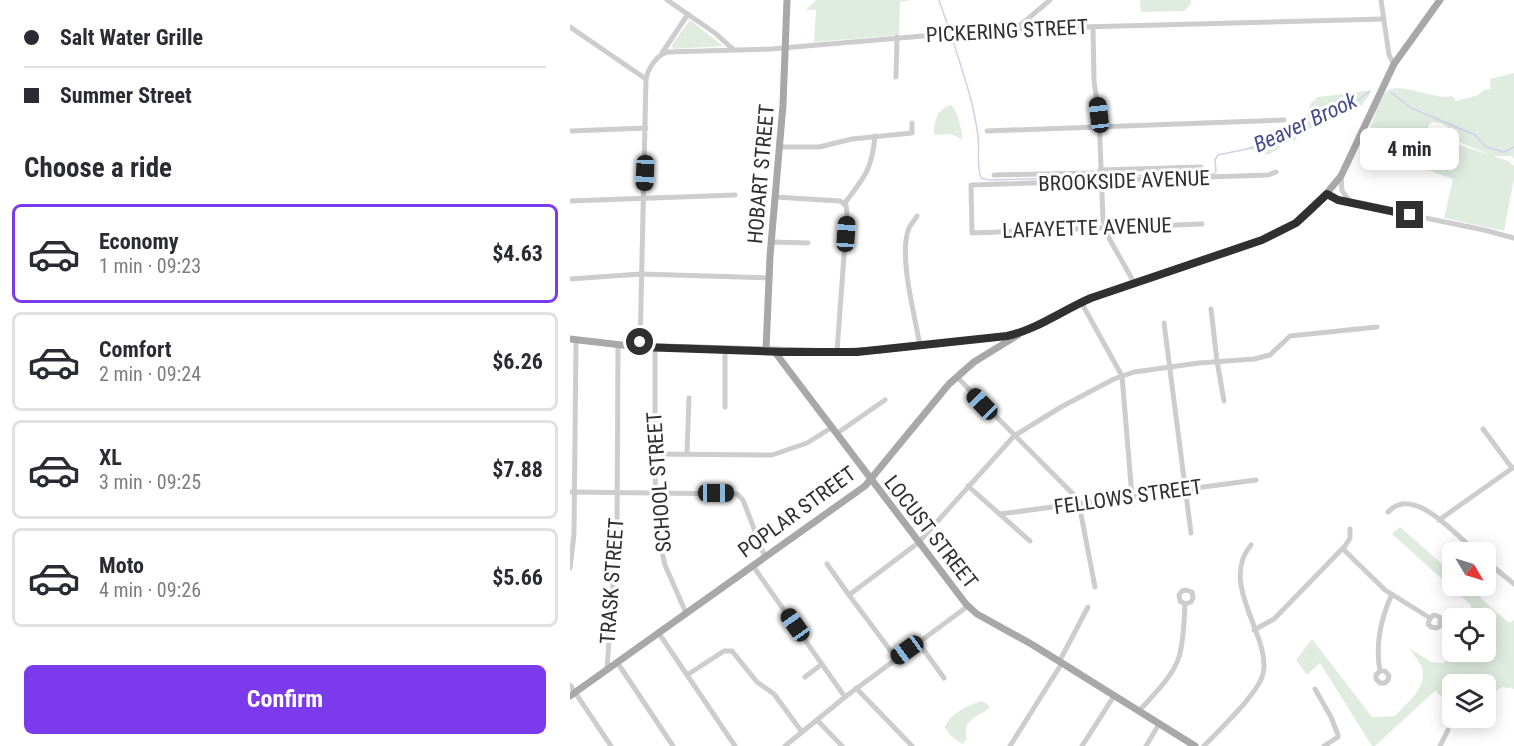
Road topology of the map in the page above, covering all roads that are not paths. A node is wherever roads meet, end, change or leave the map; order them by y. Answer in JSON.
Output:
{"nodes":[{"id":1,"x":667,"y":0,"type":"edge"},
{"id":2,"x":788,"y":0,"type":"edge"},
{"id":3,"x":1050,"y":0,"type":"edge"},
{"id":4,"x":1381,"y":0,"type":"edge"},
{"id":5,"x":1440,"y":0,"type":"edge"},
{"id":6,"x":688,"y":14,"type":"junction"},
{"id":7,"x":1028,"y":18,"type":"junction"},
{"id":8,"x":1384,"y":19,"type":"junction"},
{"id":9,"x":570,"y":27,"type":"edge"},
{"id":10,"x":1093,"y":27,"type":"junction"},
{"id":11,"x":1017,"y":28,"type":"junction"},
{"id":12,"x":1034,"y":28,"type":"junction"},
{"id":13,"x":897,"y":38,"type":"junction"},
{"id":14,"x":786,"y":47,"type":"junction"},
{"id":15,"x":733,"y":50,"type":"junction"},
{"id":16,"x":662,"y":53,"type":"junction"},
{"id":17,"x":1394,"y":64,"type":"junction"},
{"id":18,"x":896,"y":77,"type":"dead end"},
{"id":19,"x":646,"y":79,"type":"junction"},
{"id":20,"x":1284,"y":120,"type":"dead end"},
{"id":21,"x":912,"y":123,"type":"dead end"},
{"id":22,"x":1099,"y":126,"type":"junction"},
{"id":23,"x":646,"y":128,"type":"junction"},
{"id":24,"x":570,"y":131,"type":"edge"},
{"id":25,"x":987,"y":131,"type":"dead end"},
{"id":26,"x":875,"y":136,"type":"junction"},
{"id":27,"x":780,"y":147,"type":"junction"},
{"id":28,"x":1201,"y":167,"type":"dead end"},
{"id":29,"x":1100,"y":171,"type":"junction"},
{"id":30,"x":1276,"y":172,"type":"dead end"},
{"id":31,"x":994,"y":174,"type":"dead end"},
{"id":32,"x":1341,"y":176,"type":"junction"},
{"id":33,"x":1101,"y":182,"type":"junction"},
{"id":34,"x":1327,"y":194,"type":"junction"},
{"id":35,"x":735,"y":195,"type":"dead end"},
{"id":36,"x":644,"y":197,"type":"junction"},
{"id":37,"x":775,"y":197,"type":"junction"},
{"id":38,"x":570,"y":201,"type":"edge"},
{"id":39,"x":1352,"y":203,"type":"junction"},
{"id":40,"x":844,"y":204,"type":"junction"},
{"id":41,"x":917,"y":216,"type":"dead end"},
{"id":42,"x":1202,"y":224,"type":"dead end"},
{"id":43,"x":1105,"y":229,"type":"junction"},
{"id":44,"x":972,"y":233,"type":"joint"},
{"id":45,"x":1514,"y":238,"type":"edge"},
{"id":46,"x":771,"y":242,"type":"junction"},
{"id":47,"x":808,"y":243,"type":"dead end"},
{"id":48,"x":641,"y":274,"type":"junction"},
{"id":49,"x":570,"y":279,"type":"edge"},
{"id":50,"x":769,"y":279,"type":"junction"},
{"id":51,"x":1134,"y":284,"type":"junction"},
{"id":52,"x":1082,"y":302,"type":"junction"},
{"id":53,"x":1211,"y":309,"type":"dead end"},
{"id":54,"x":1164,"y":323,"type":"dead end"},
{"id":55,"x":1377,"y":327,"type":"dead end"},
{"id":56,"x":1023,"y":333,"type":"junction"},
{"id":57,"x":983,"y":338,"type":"junction"},
{"id":58,"x":573,"y":339,"type":"edge"},
{"id":59,"x":618,"y":345,"type":"junction"},
{"id":60,"x":920,"y":346,"type":"junction"},
{"id":61,"x":640,"y":347,"type":"junction"},
{"id":62,"x":655,"y":347,"type":"junction"},
{"id":63,"x":725,"y":349,"type":"junction"},
{"id":64,"x":770,"y":351,"type":"junction"},
{"id":65,"x":837,"y":352,"type":"junction"},
{"id":66,"x":987,"y":354,"type":"junction"},
{"id":67,"x":1217,"y":361,"type":"junction"},
{"id":68,"x":1170,"y":367,"type":"junction"},
{"id":69,"x":1122,"y":376,"type":"junction"},
{"id":70,"x":957,"y":377,"type":"junction"},
{"id":71,"x":689,"y":398,"type":"dead end"},
{"id":72,"x":885,"y":400,"type":"dead end"},
{"id":73,"x":1224,"y":401,"type":"dead end"},
{"id":74,"x":725,"y":407,"type":"dead end"},
{"id":75,"x":1483,"y":429,"type":"dead end"},
{"id":76,"x":833,"y":431,"type":"junction"},
{"id":77,"x":1014,"y":436,"type":"junction"},
{"id":78,"x":655,"y":454,"type":"junction"},
{"id":79,"x":687,"y":454,"type":"junction"},
{"id":80,"x":1513,"y":467,"type":"edge"},
{"id":81,"x":870,"y":480,"type":"junction"},
{"id":82,"x":1256,"y":480,"type":"dead end"},
{"id":83,"x":968,"y":486,"type":"junction"},
{"id":84,"x":1186,"y":489,"type":"junction"},
{"id":85,"x":572,"y":492,"type":"edge"},
{"id":86,"x":617,"y":493,"type":"junction"},
{"id":87,"x":656,"y":494,"type":"junction"},
{"id":88,"x":1132,"y":496,"type":"junction"},
{"id":89,"x":1078,"y":504,"type":"junction"},
{"id":90,"x":1388,"y":512,"type":"dead end"},
{"id":91,"x":1000,"y":514,"type":"junction"},
{"id":92,"x":1439,"y":520,"type":"junction"},
{"id":93,"x":1350,"y":529,"type":"dead end"},
{"id":94,"x":1191,"y":533,"type":"dead end"},
{"id":95,"x":1030,"y":541,"type":"dead end"},
{"id":96,"x":1464,"y":542,"type":"edge"},
{"id":97,"x":918,"y":543,"type":"junction"},
{"id":98,"x":1251,"y":545,"type":"dead end"},
{"id":99,"x":1343,"y":549,"type":"junction"},
{"id":100,"x":765,"y":557,"type":"junction"},
{"id":101,"x":827,"y":564,"type":"dead end"},
{"id":102,"x":753,"y":566,"type":"junction"},
{"id":103,"x":570,"y":568,"type":"edge"},
{"id":104,"x":1496,"y":569,"type":"edge"},
{"id":105,"x":1514,"y":585,"type":"edge"},
{"id":106,"x":1095,"y":587,"type":"dead end"},
{"id":107,"x":1392,"y":594,"type":"junction"},
{"id":108,"x":849,"y":595,"type":"junction"},
{"id":109,"x":1185,"y":604,"type":"dead end"},
{"id":110,"x":968,"y":606,"type":"junction"},
{"id":111,"x":1088,"y":607,"type":"dead end"},
{"id":112,"x":686,"y":613,"type":"junction"},
{"id":113,"x":1430,"y":618,"type":"dead end"},
{"id":114,"x":1254,"y":630,"type":"junction"},
{"id":115,"x":658,"y":632,"type":"junction"},
{"id":116,"x":918,"y":642,"type":"junction"},
{"id":117,"x":896,"y":658,"type":"junction"},
{"id":118,"x":617,"y":662,"type":"junction"},
{"id":119,"x":1061,"y":662,"type":"junction"},
{"id":120,"x":822,"y":664,"type":"junction"},
{"id":121,"x":607,"y":669,"type":"junction"},
{"id":122,"x":1380,"y":671,"type":"dead end"},
{"id":123,"x":687,"y":675,"type":"junction"},
{"id":124,"x":805,"y":677,"type":"dead end"},
{"id":125,"x":944,"y":678,"type":"dead end"},
{"id":126,"x":570,"y":685,"type":"edge"},
{"id":127,"x":856,"y":687,"type":"junction"},
{"id":128,"x":1315,"y":689,"type":"dead end"},
{"id":129,"x":573,"y":694,"type":"edge"},
{"id":130,"x":1114,"y":696,"type":"junction"},
{"id":131,"x":845,"y":697,"type":"junction"},
{"id":132,"x":1139,"y":711,"type":"junction"},
{"id":133,"x":817,"y":720,"type":"junction"},
{"id":134,"x":1159,"y":724,"type":"junction"},
{"id":135,"x":1449,"y":730,"type":"dead end"},
{"id":136,"x":802,"y":732,"type":"junction"},
{"id":137,"x":611,"y":746,"type":"edge"},
{"id":138,"x":673,"y":746,"type":"edge"},
{"id":139,"x":735,"y":746,"type":"edge"},
{"id":140,"x":785,"y":746,"type":"edge"},
{"id":141,"x":842,"y":746,"type":"edge"},
{"id":142,"x":912,"y":746,"type":"edge"},
{"id":143,"x":1010,"y":746,"type":"edge"},
{"id":144,"x":1082,"y":746,"type":"edge"},
{"id":145,"x":1146,"y":746,"type":"edge"},
{"id":146,"x":1195,"y":746,"type":"edge"},
{"id":147,"x":1204,"y":746,"type":"edge"},
{"id":148,"x":1324,"y":746,"type":"edge"},
{"id":149,"x":1440,"y":746,"type":"edge"}],
"edges":[{"from":1,"to":6,"type":"street"},
{"from":2,"to":14,"type":"main road","name":"HOBART STREET"},
{"from":3,"to":7,"type":"street"},
{"from":4,"to":8,"type":"street"},
{"from":5,"to":17,"type":"main road","name":"POPLAR STREET"},
{"from":6,"to":15,"type":"street"},
{"from":6,"to":16,"type":"street"},
{"from":7,"to":11,"type":"street"},
{"from":7,"to":12,"type":"street"},
{"from":8,"to":10,"type":"street","name":"PICKERING STREET"},
{"from":8,"to":17,"type":"street"},
{"from":9,"to":19,"type":"street"},
{"from":10,"to":12,"type":"street","name":"PICKERING STREET"},
{"from":10,"to":22,"type":"street"},
{"from":11,"to":12,"type":"street","name":"PICKERING STREET"},
{"from":11,"to":13,"type":"street","name":"PICKERING STREET"},
{"from":13,"to":14,"type":"street","name":"PICKERING STREET"},
{"from":13,"to":18,"type":"street"},
{"from":14,"to":15,"type":"street","name":"PICKERING STREET"},
{"from":14,"to":27,"type":"main road","name":"HOBART STREET"},
{"from":15,"to":16,"type":"street","name":"PICKERING STREET"},
{"from":16,"to":19,"type":"street"},
{"from":17,"to":32,"type":"main road","name":"POPLAR STREET"},
{"from":19,"to":23,"type":"street"},
{"from":20,"to":22,"type":"street"},
{"from":21,"to":26,"type":"street"},
{"from":22,"to":25,"type":"street"},
{"from":22,"to":29,"type":"street"},
{"from":23,"to":24,"type":"street"},
{"from":23,"to":36,"type":"street"},
{"from":26,"to":27,"type":"street"},
{"from":26,"to":40,"type":"street"},
{"from":27,"to":37,"type":"main road","name":"HOBART STREET"},
{"from":28,"to":29,"type":"street","name":"BROOKSIDE AVENUE"},
{"from":29,"to":31,"type":"street","name":"BROOKSIDE AVENUE"},
{"from":29,"to":33,"type":"street"},
{"from":30,"to":33,"type":"street","name":"BROOKSIDE AVENUE"},
{"from":32,"to":34,"type":"main road","name":"POPLAR STREET"},
{"from":32,"to":39,"type":"street"},
{"from":33,"to":43,"type":"street"},
{"from":33,"to":44,"type":"street","name":"BROOKSIDE AVENUE"},
{"from":34,"to":39,"type":"street"},
{"from":34,"to":51,"type":"main road","name":"POPLAR STREET"},
{"from":35,"to":36,"type":"street"},
{"from":36,"to":38,"type":"street"},
{"from":36,"to":48,"type":"street"},
{"from":37,"to":40,"type":"street"},
{"from":37,"to":46,"type":"main road","name":"HOBART STREET"},
{"from":39,"to":45,"type":"street"},
{"from":40,"to":65,"type":"street"},
{"from":41,"to":60,"type":"street"},
{"from":42,"to":43,"type":"street","name":"LAFAYETTE AVENUE"},
{"from":43,"to":44,"type":"street","name":"LAFAYETTE AVENUE"},
{"from":43,"to":51,"type":"street"},
{"from":46,"to":47,"type":"street"},
{"from":46,"to":50,"type":"main road","name":"HOBART STREET"},
{"from":48,"to":49,"type":"street"},
{"from":48,"to":50,"type":"street"},
{"from":48,"to":61,"type":"street"},
{"from":50,"to":64,"type":"main road","name":"HOBART STREET"},
{"from":51,"to":52,"type":"main road","name":"POPLAR STREET"},
{"from":52,"to":56,"type":"main road","name":"POPLAR STREET"},
{"from":52,"to":69,"type":"street"},
{"from":53,"to":67,"type":"street"},
{"from":54,"to":68,"type":"street"},
{"from":55,"to":67,"type":"street"},
{"from":56,"to":57,"type":"main road"},
{"from":56,"to":66,"type":"main road","name":"POPLAR STREET"},
{"from":57,"to":60,"type":"main road"},
{"from":57,"to":66,"type":"main road"},
{"from":58,"to":59,"type":"main road"},
{"from":58,"to":85,"type":"street"},
{"from":59,"to":61,"type":"main road"},
{"from":59,"to":86,"type":"street","name":"TRASK STREET"},
{"from":60,"to":65,"type":"main road"},
{"from":61,"to":62,"type":"main road"},
{"from":62,"to":63,"type":"main road"},
{"from":62,"to":78,"type":"street","name":"SCHOOL STREET"},
{"from":63,"to":64,"type":"main road"},
{"from":63,"to":74,"type":"street"},
{"from":64,"to":65,"type":"main road"},
{"from":64,"to":76,"type":"main road","name":"LOCUST STREET"},
{"from":66,"to":70,"type":"main road","name":"POPLAR STREET"},
{"from":67,"to":68,"type":"street"},
{"from":67,"to":73,"type":"street"},
{"from":68,"to":69,"type":"street"},
{"from":68,"to":84,"type":"street"},
{"from":69,"to":77,"type":"street"},
{"from":69,"to":88,"type":"street"},
{"from":70,"to":77,"type":"street"},
{"from":70,"to":81,"type":"main road","name":"POPLAR STREET"},
{"from":71,"to":79,"type":"street"},
{"from":72,"to":76,"type":"street"},
{"from":75,"to":80,"type":"street"},
{"from":76,"to":79,"type":"street"},
{"from":76,"to":81,"type":"main road","name":"LOCUST STREET"},
{"from":77,"to":83,"type":"street"},
{"from":77,"to":89,"type":"street"},
{"from":78,"to":79,"type":"street"},
{"from":78,"to":87,"type":"street","name":"SCHOOL STREET"},
{"from":80,"to":92,"type":"street"},
{"from":81,"to":97,"type":"main road","name":"LOCUST STREET"},
{"from":81,"to":100,"type":"main road","name":"POPLAR STREET"},
{"from":82,"to":84,"type":"street","name":"FELLOWS STREET"},
{"from":83,"to":91,"type":"street"},
{"from":83,"to":97,"type":"street"},
{"from":84,"to":88,"type":"street","name":"FELLOWS STREET"},
{"from":84,"to":94,"type":"street"},
{"from":85,"to":86,"type":"street"},
{"from":85,"to":103,"type":"street"},
{"from":86,"to":87,"type":"street"},
{"from":86,"to":121,"type":"street","name":"TRASK STREET"},
{"from":87,"to":100,"type":"street"},
{"from":87,"to":112,"type":"street","name":"SCHOOL STREET"},
{"from":88,"to":89,"type":"street","name":"FELLOWS STREET"},
{"from":89,"to":91,"type":"street","name":"FELLOWS STREET"},
{"from":89,"to":106,"type":"street"},
{"from":90,"to":92,"type":"street"},
{"from":91,"to":95,"type":"street"},
{"from":92,"to":96,"type":"street"},
{"from":93,"to":99,"type":"street"},
{"from":97,"to":108,"type":"street"},
{"from":97,"to":110,"type":"main road","name":"LOCUST STREET"},
{"from":98,"to":114,"type":"street"},
{"from":99,"to":107,"type":"street"},
{"from":99,"to":114,"type":"street"},
{"from":100,"to":102,"type":"main road","name":"POPLAR STREET"},
{"from":101,"to":108,"type":"street"},
{"from":102,"to":112,"type":"main road","name":"POPLAR STREET"},
{"from":102,"to":120,"type":"street"},
{"from":104,"to":105,"type":"street"},
{"from":107,"to":113,"type":"street"},
{"from":107,"to":122,"type":"street"},
{"from":108,"to":117,"type":"street"},
{"from":109,"to":132,"type":"street"},
{"from":110,"to":116,"type":"street"},
{"from":110,"to":119,"type":"main road","name":"LOCUST STREET"},
{"from":111,"to":119,"type":"street"},
{"from":112,"to":115,"type":"main road","name":"POPLAR STREET"},
{"from":114,"to":147,"type":"street"},
{"from":115,"to":118,"type":"main road","name":"POPLAR STREET"},
{"from":115,"to":123,"type":"street"},
{"from":116,"to":117,"type":"street"},
{"from":116,"to":125,"type":"street"},
{"from":117,"to":127,"type":"street"},
{"from":118,"to":121,"type":"main road","name":"POPLAR STREET"},
{"from":118,"to":138,"type":"street"},
{"from":119,"to":130,"type":"main road","name":"LOCUST STREET"},
{"from":119,"to":143,"type":"street"},
{"from":120,"to":124,"type":"street"},
{"from":120,"to":131,"type":"street"},
{"from":121,"to":129,"type":"main road","name":"POPLAR STREET"},
{"from":123,"to":136,"type":"street"},
{"from":123,"to":139,"type":"street"},
{"from":126,"to":129,"type":"street"},
{"from":127,"to":131,"type":"street"},
{"from":127,"to":142,"type":"street"},
{"from":128,"to":148,"type":"street"},
{"from":129,"to":137,"type":"street"},
{"from":130,"to":132,"type":"main road","name":"LOCUST STREET"},
{"from":130,"to":144,"type":"street"},
{"from":131,"to":133,"type":"street"},
{"from":132,"to":134,"type":"main road","name":"LOCUST STREET"},
{"from":133,"to":136,"type":"street"},
{"from":133,"to":141,"type":"street"},
{"from":134,"to":145,"type":"street"},
{"from":134,"to":146,"type":"main road","name":"LOCUST STREET"},
{"from":135,"to":149,"type":"street"},
{"from":136,"to":140,"type":"street"}]}
